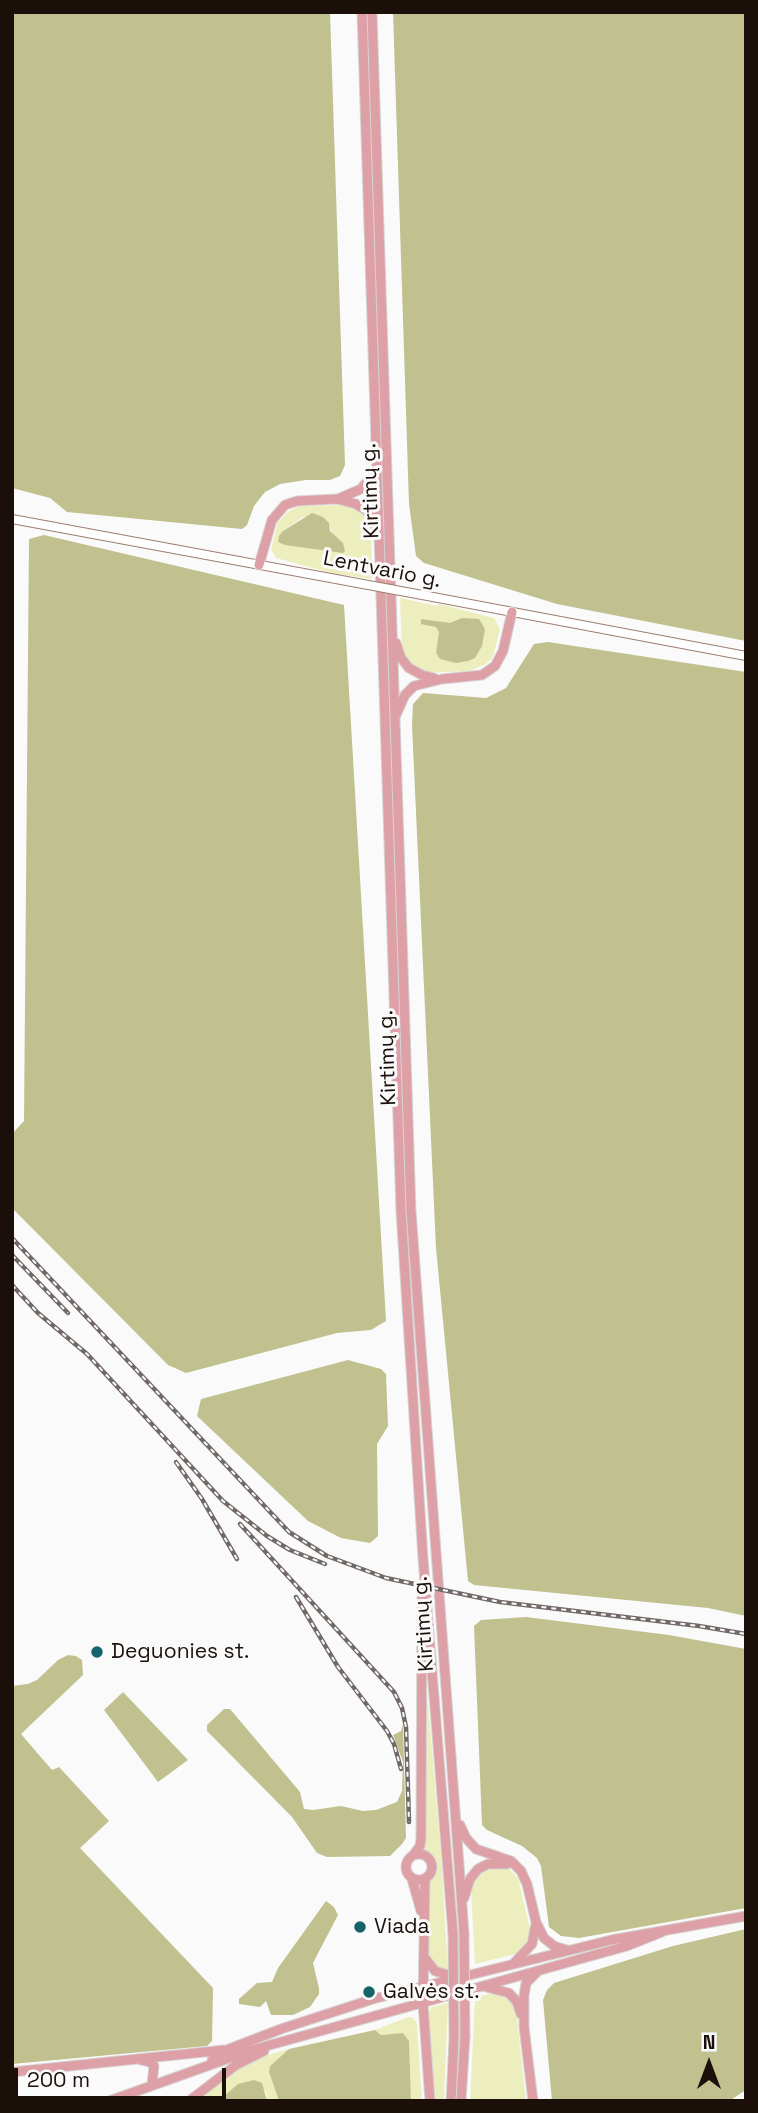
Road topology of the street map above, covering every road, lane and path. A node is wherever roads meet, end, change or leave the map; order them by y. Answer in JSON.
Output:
{"nodes":[{"id":1,"x":362,"y":12,"type":"edge"},
{"id":2,"x":372,"y":12,"type":"edge"},
{"id":3,"x":378,"y":467,"type":"junction"},
{"id":4,"x":337,"y":499,"type":"junction"},
{"id":5,"x":12,"y":519,"type":"edge"},
{"id":6,"x":380,"y":533,"type":"junction"},
{"id":7,"x":259,"y":565,"type":"junction"},
{"id":8,"x":512,"y":612,"type":"junction"},
{"id":9,"x":392,"y":632,"type":"junction"},
{"id":10,"x":746,"y":656,"type":"edge"},
{"id":11,"x":442,"y":679,"type":"junction"},
{"id":12,"x":395,"y":719,"type":"junction"},
{"id":13,"x":423,"y":1558,"type":"junction"},
{"id":14,"x":456,"y":1817,"type":"junction"},
{"id":15,"x":414,"y":1854,"type":"junction"},
{"id":16,"x":516,"y":1867,"type":"junction"},
{"id":17,"x":412,"y":1879,"type":"junction"},
{"id":18,"x":425,"y":1880,"type":"junction"},
{"id":19,"x":463,"y":1906,"type":"junction"},
{"id":20,"x":746,"y":1916,"type":"edge"},
{"id":21,"x":423,"y":1918,"type":"junction"},
{"id":22,"x":536,"y":1922,"type":"junction"},
{"id":23,"x":662,"y":1932,"type":"junction"},
{"id":24,"x":568,"y":1950,"type":"junction"},
{"id":25,"x":423,"y":1953,"type":"junction"},
{"id":26,"x":513,"y":1964,"type":"junction"},
{"id":27,"x":538,"y":1971,"type":"junction"},
{"id":28,"x":459,"y":1978,"type":"junction"},
{"id":29,"x":423,"y":1986,"type":"junction"},
{"id":30,"x":481,"y":1986,"type":"junction"},
{"id":31,"x":423,"y":2003,"type":"junction"},
{"id":32,"x":524,"y":2027,"type":"junction"},
{"id":33,"x":284,"y":2041,"type":"junction"},
{"id":34,"x":229,"y":2049,"type":"junction"},
{"id":35,"x":141,"y":2060,"type":"junction"},
{"id":36,"x":198,"y":2068,"type":"junction"},
{"id":37,"x":12,"y":2072,"type":"edge"},
{"id":38,"x":152,"y":2084,"type":"junction"},
{"id":39,"x":109,"y":2101,"type":"edge"},
{"id":40,"x":189,"y":2101,"type":"edge"},
{"id":41,"x":430,"y":2101,"type":"edge"},
{"id":42,"x":451,"y":2101,"type":"edge"},
{"id":43,"x":461,"y":2101,"type":"edge"},
{"id":44,"x":533,"y":2101,"type":"edge"}],
"edges":[{"from":1,"to":3,"type":"highway","name":"Kirtimų g."},
{"from":2,"to":9,"type":"highway","name":"Kirtimų g."},
{"from":3,"to":4,"type":"highway"},
{"from":3,"to":6,"type":"highway","name":"Kirtimų g."},
{"from":4,"to":6,"type":"highway"},
{"from":4,"to":7,"type":"highway"},
{"from":5,"to":7,"type":"main road","name":"Lentvario g."},
{"from":6,"to":13,"type":"highway","name":"Kirtimų g."},
{"from":7,"to":8,"type":"main road","name":"Lentvario g.","bridge":true},
{"from":8,"to":10,"type":"main road","name":"Lentvario g."},
{"from":8,"to":11,"type":"highway"},
{"from":9,"to":11,"type":"highway"},
{"from":9,"to":12,"type":"highway","name":"Kirtimų g."},
{"from":11,"to":12,"type":"highway"},
{"from":12,"to":14,"type":"highway","name":"Kirtimų g."},
{"from":13,"to":15,"type":"highway"},
{"from":13,"to":42,"type":"highway","name":"Kirtimų g.","bridge":true},
{"from":14,"to":16,"type":"highway"},
{"from":14,"to":19,"type":"highway","name":"Kirtimų g."},
{"from":15,"to":17,"type":"highway"},
{"from":15,"to":18,"type":"highway"},
{"from":16,"to":19,"type":"highway"},
{"from":16,"to":22,"type":"highway"},
{"from":17,"to":18,"type":"highway"},
{"from":17,"to":21,"type":"highway"},
{"from":18,"to":21,"type":"highway"},
{"from":19,"to":43,"type":"highway","name":"Kirtimų g.","bridge":true},
{"from":20,"to":23,"type":"highway"},
{"from":21,"to":25,"type":"highway"},
{"from":22,"to":24,"type":"highway"},
{"from":22,"to":26,"type":"highway"},
{"from":23,"to":24,"type":"highway"},
{"from":23,"to":27,"type":"highway"},
{"from":24,"to":26,"type":"highway"},
{"from":25,"to":28,"type":"highway"},
{"from":25,"to":29,"type":"highway"},
{"from":26,"to":28,"type":"highway"},
{"from":27,"to":30,"type":"highway"},
{"from":27,"to":32,"type":"highway"},
{"from":28,"to":29,"type":"highway"},
{"from":29,"to":31,"type":"highway"},
{"from":29,"to":34,"type":"highway"},
{"from":30,"to":31,"type":"highway"},
{"from":30,"to":32,"type":"highway"},
{"from":31,"to":33,"type":"highway"},
{"from":31,"to":41,"type":"highway"},
{"from":32,"to":44,"type":"highway"},
{"from":33,"to":36,"type":"highway"},
{"from":33,"to":40,"type":"highway"},
{"from":34,"to":35,"type":"highway"},
{"from":34,"to":36,"type":"highway"},
{"from":35,"to":37,"type":"highway"},
{"from":35,"to":38,"type":"highway"},
{"from":36,"to":38,"type":"highway"},
{"from":38,"to":39,"type":"highway"}]}
